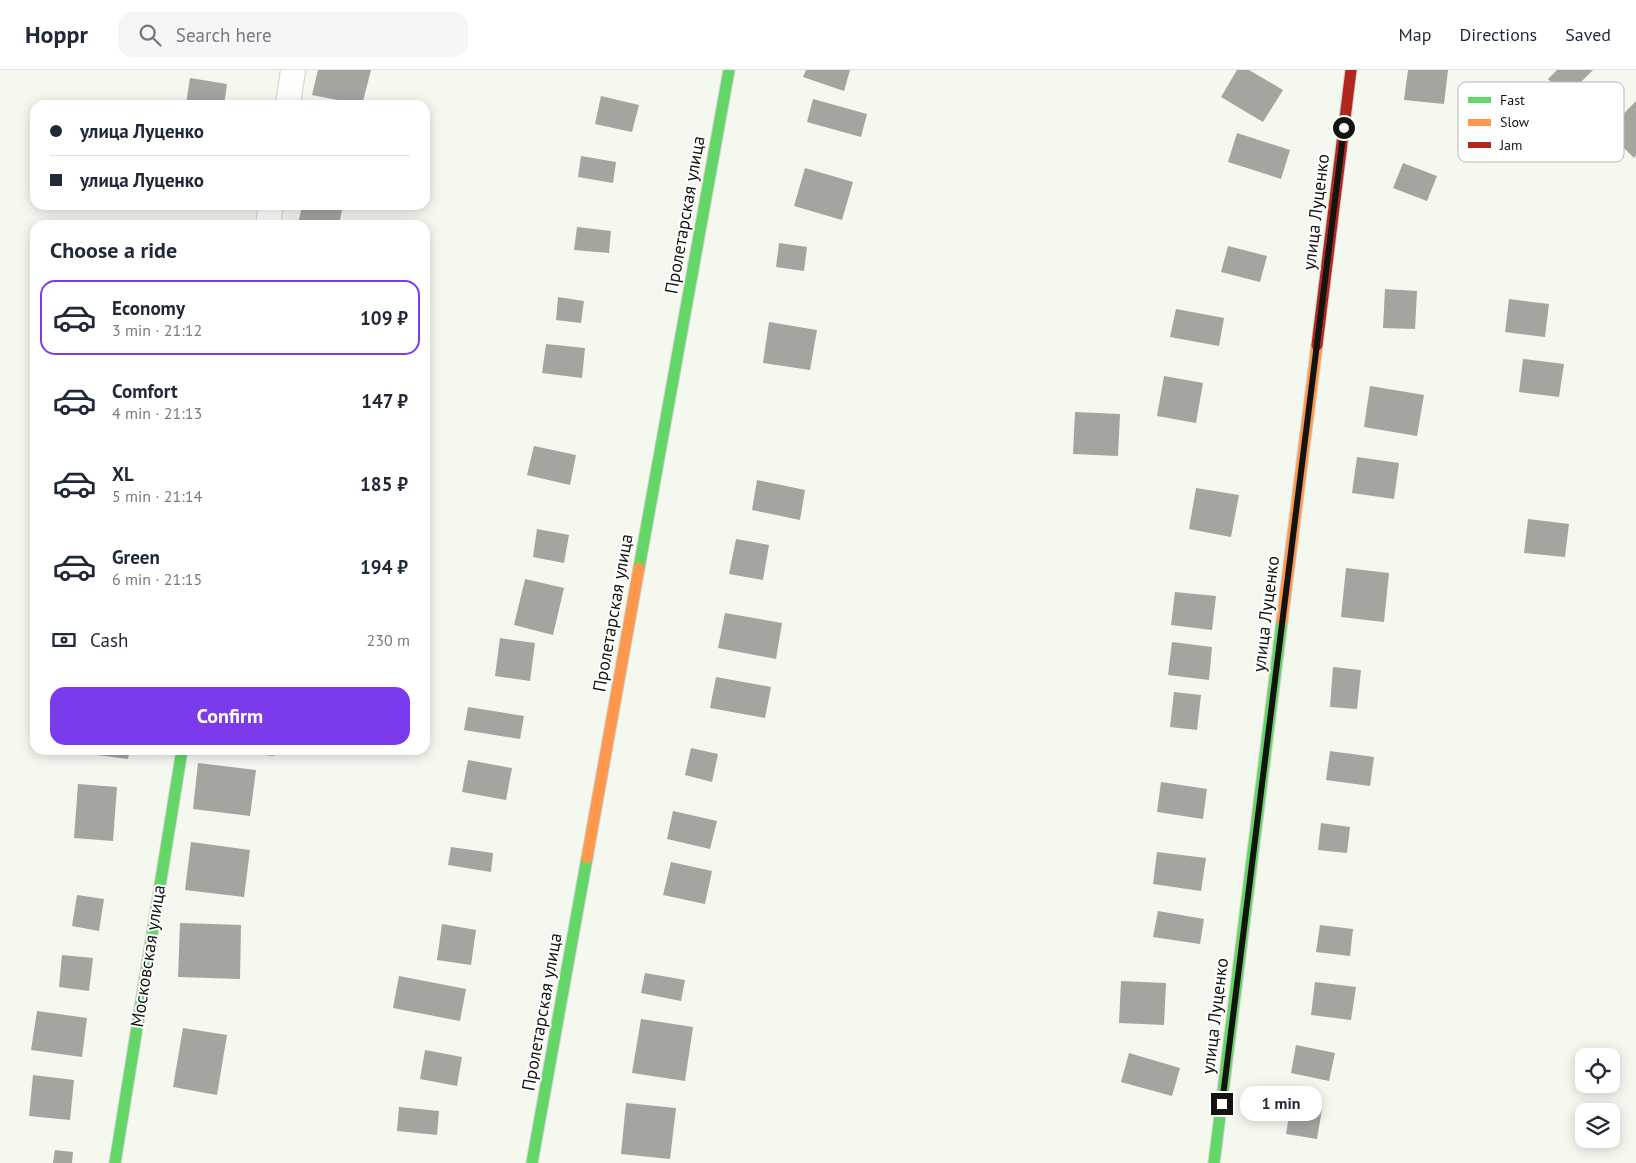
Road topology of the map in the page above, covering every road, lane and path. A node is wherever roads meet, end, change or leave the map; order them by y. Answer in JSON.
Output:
{"nodes":[{"id":1,"x":293,"y":70,"type":"edge"},
{"id":2,"x":729,"y":70,"type":"edge"},
{"id":3,"x":1352,"y":70,"type":"edge"},
{"id":4,"x":289,"y":100,"type":"edge"},
{"id":5,"x":181,"y":755,"type":"edge"},
{"id":6,"x":115,"y":1163,"type":"edge"},
{"id":7,"x":532,"y":1163,"type":"edge"},
{"id":8,"x":1214,"y":1163,"type":"edge"}],
"edges":[{"from":1,"to":4,"type":"street"},
{"from":2,"to":7,"type":"street","name":"Пролетарская улица"},
{"from":3,"to":8,"type":"street","name":"улица Луценко"},
{"from":5,"to":6,"type":"street","name":"Московская улица"}]}
